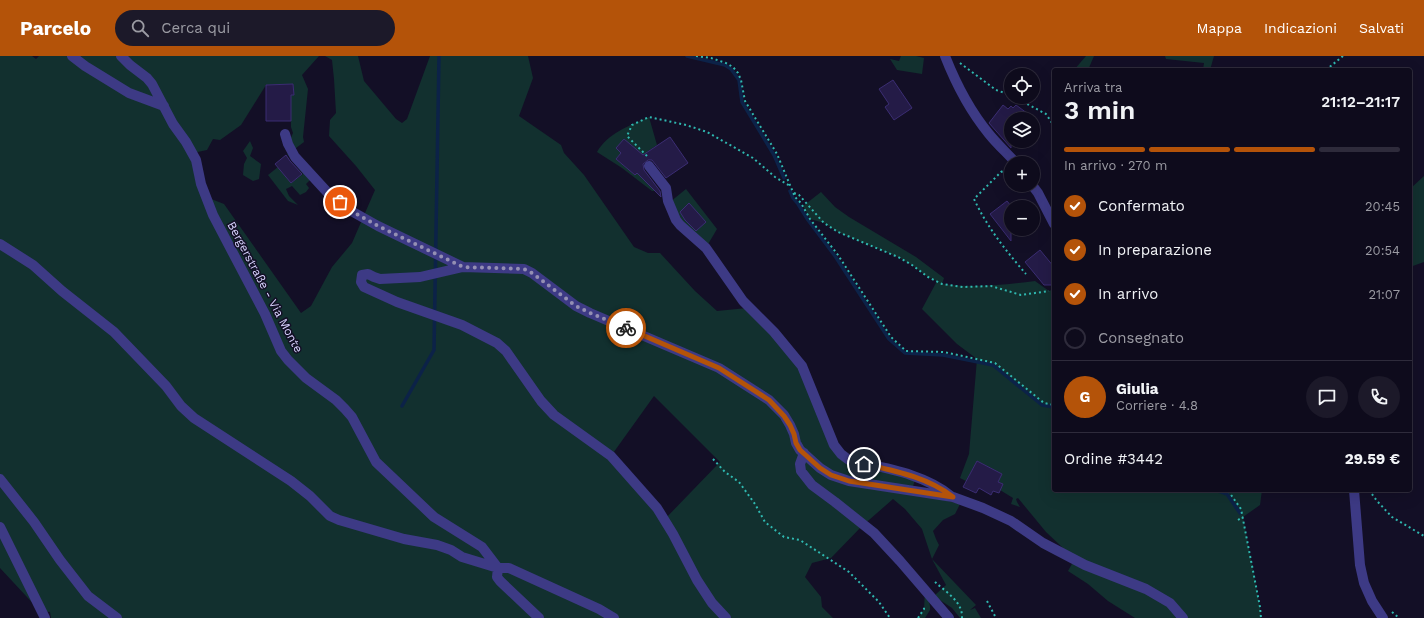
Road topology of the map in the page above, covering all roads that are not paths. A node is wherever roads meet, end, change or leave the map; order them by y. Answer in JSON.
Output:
{"nodes":[{"id":1,"x":72,"y":56,"type":"edge"},
{"id":2,"x":121,"y":56,"type":"edge"},
{"id":3,"x":945,"y":56,"type":"edge"},
{"id":4,"x":164,"y":106,"type":"junction"},
{"id":5,"x":285,"y":134,"type":"dead end"},
{"id":6,"x":1009,"y":156,"type":"edge"},
{"id":7,"x":649,"y":166,"type":"road end"},
{"id":8,"x":1037,"y":192,"type":"edge"},
{"id":9,"x":1052,"y":220,"type":"edge"},
{"id":10,"x":0,"y":244,"type":"edge"},
{"id":11,"x":463,"y":267,"type":"junction"},
{"id":12,"x":804,"y":454,"type":"junction"},
{"id":13,"x":0,"y":479,"type":"edge"},
{"id":14,"x":1354,"y":492,"type":"edge"},
{"id":15,"x":953,"y":497,"type":"junction"},
{"id":16,"x":0,"y":527,"type":"edge"},
{"id":17,"x":498,"y":568,"type":"junction"},
{"id":18,"x":45,"y":618,"type":"edge"},
{"id":19,"x":117,"y":618,"type":"edge"},
{"id":20,"x":539,"y":618,"type":"edge"},
{"id":21,"x":614,"y":618,"type":"edge"},
{"id":22,"x":726,"y":618,"type":"edge"},
{"id":23,"x":949,"y":618,"type":"edge"},
{"id":24,"x":1183,"y":618,"type":"edge"},
{"id":25,"x":1383,"y":618,"type":"edge"}],
"edges":[{"from":1,"to":4,"type":"street"},
{"from":2,"to":4,"type":"street","name":"Bergerstraße - Via Monte"},
{"from":3,"to":6,"type":"street"},
{"from":4,"to":17,"type":"street","name":"Bergerstraße - Via Monte"},
{"from":5,"to":11,"type":"street"},
{"from":7,"to":15,"type":"street"},
{"from":8,"to":9,"type":"street"},
{"from":10,"to":17,"type":"street"},
{"from":11,"to":12,"type":"street"},
{"from":11,"to":22,"type":"street"},
{"from":12,"to":15,"type":"street"},
{"from":12,"to":23,"type":"street"},
{"from":13,"to":19,"type":"street"},
{"from":14,"to":25,"type":"street"},
{"from":15,"to":24,"type":"street"},
{"from":16,"to":18,"type":"street"},
{"from":17,"to":20,"type":"street","name":"Bergerstraße - Via Monte"},
{"from":17,"to":21,"type":"street"}]}
